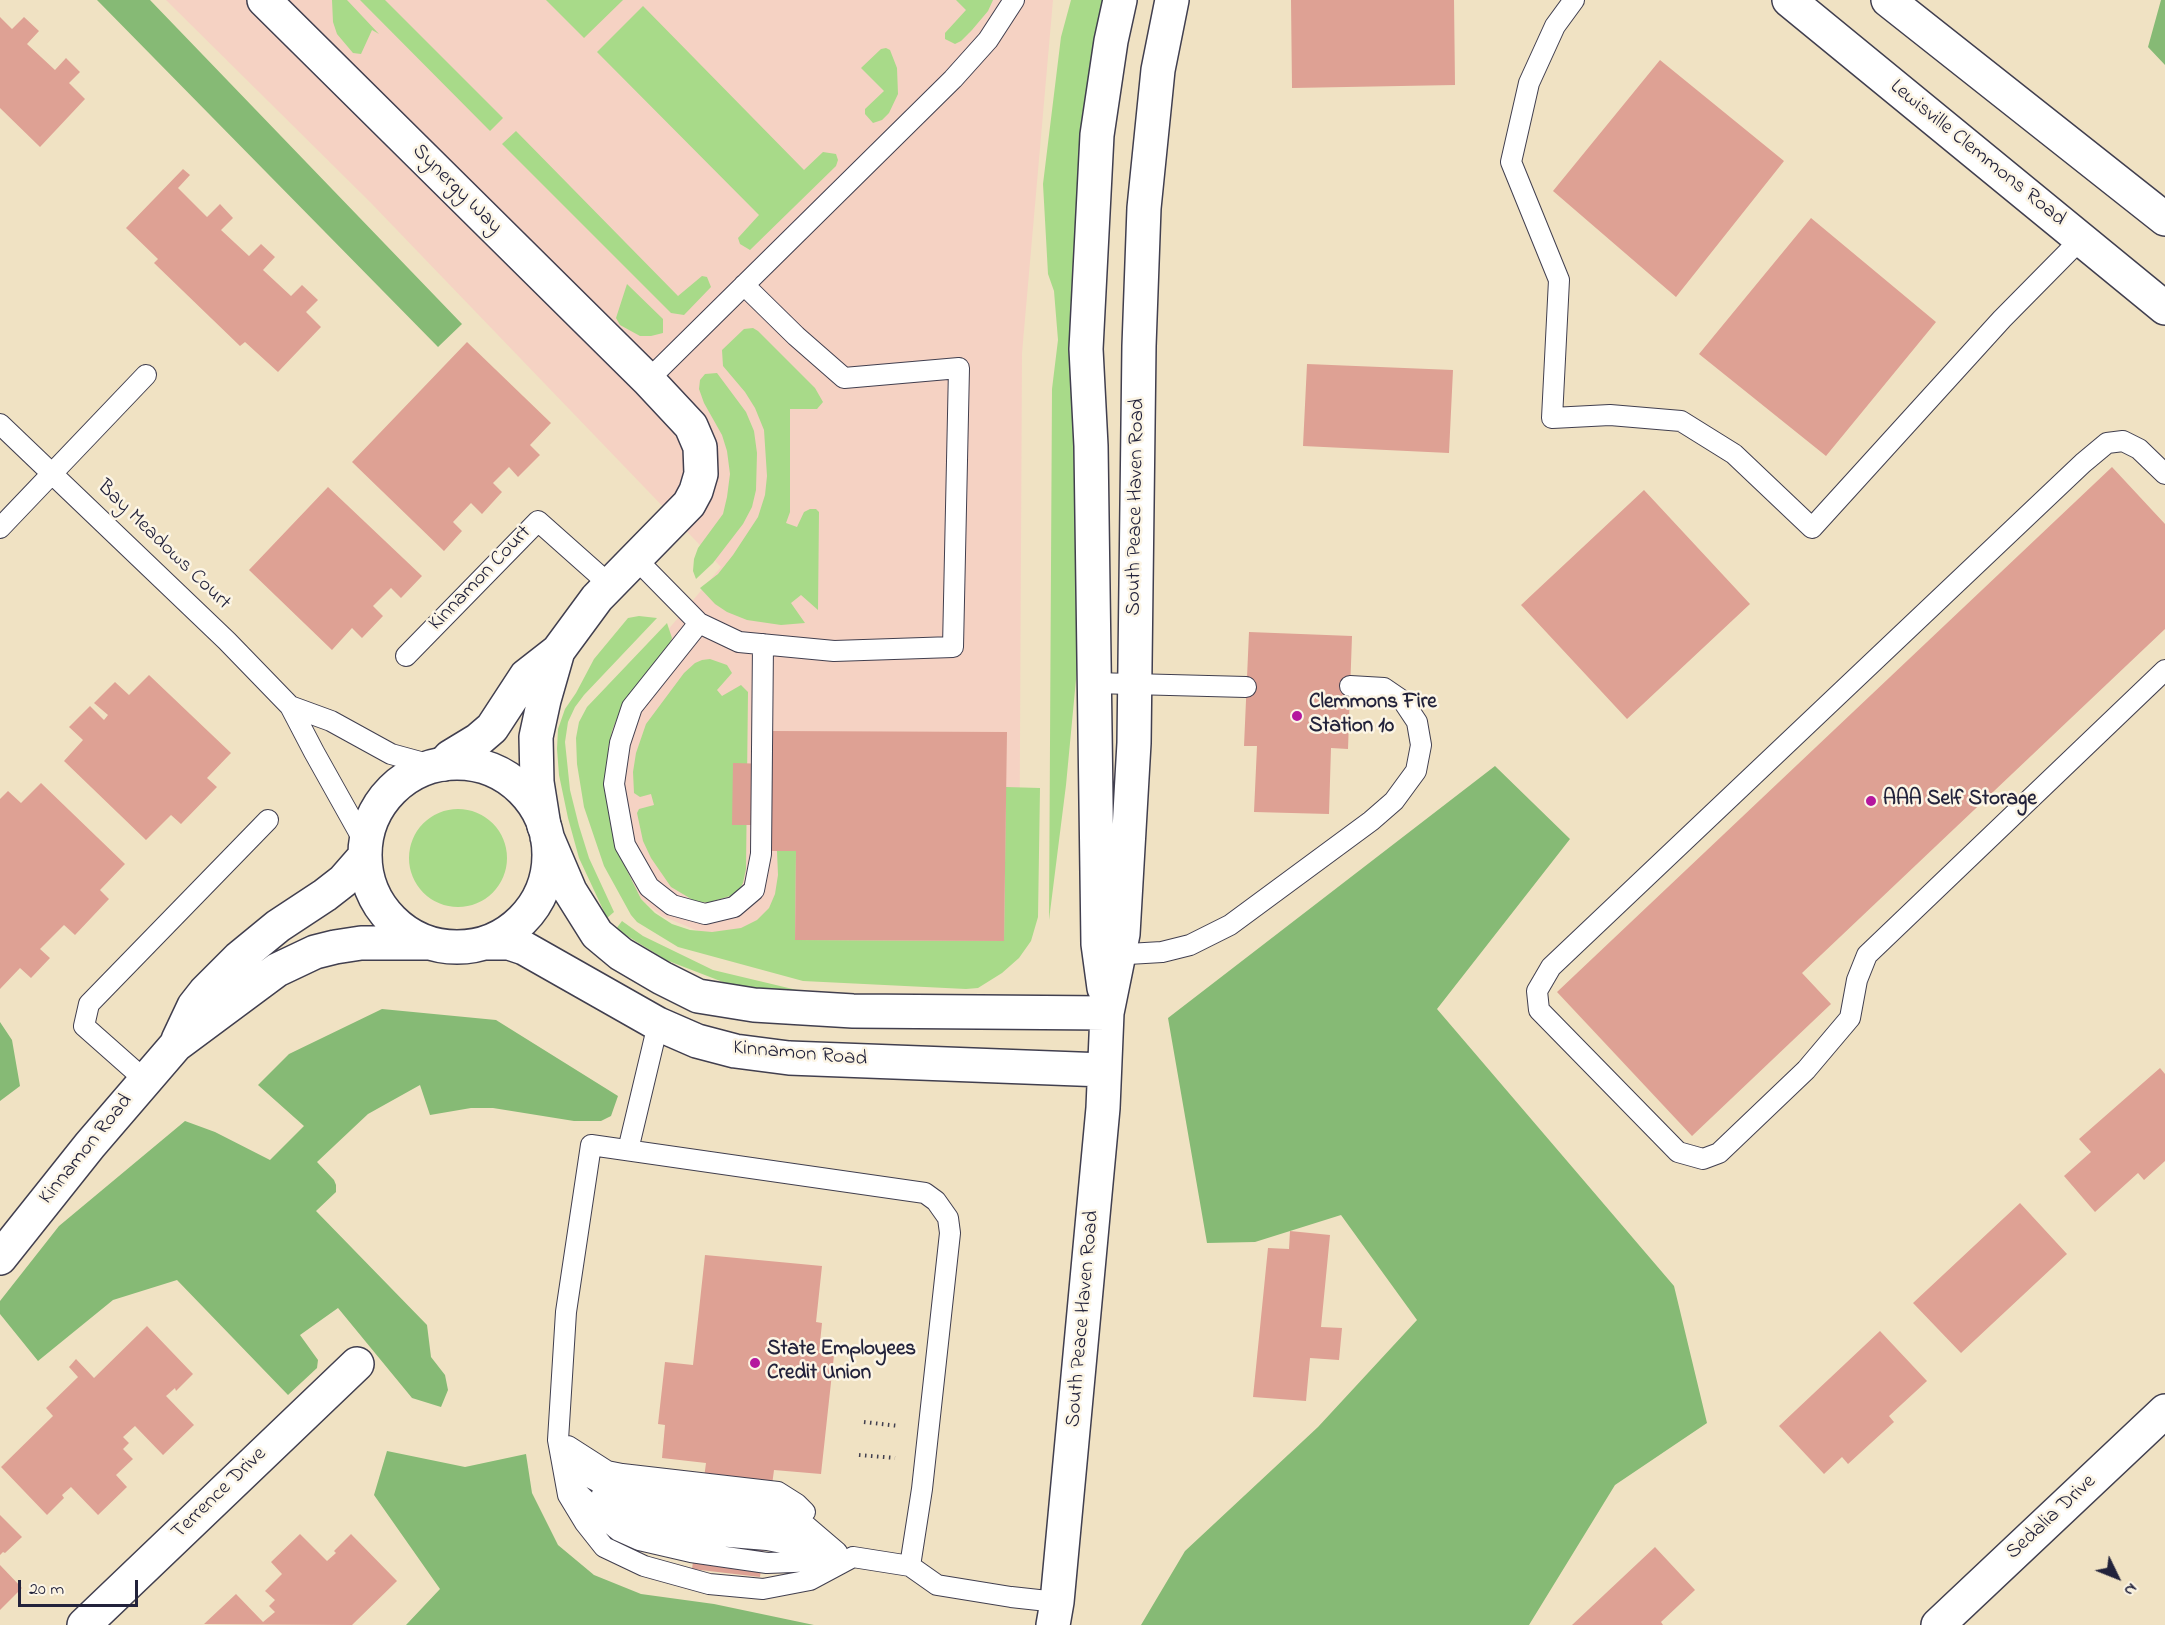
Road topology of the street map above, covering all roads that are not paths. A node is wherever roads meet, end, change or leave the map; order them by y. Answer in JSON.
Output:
{"nodes":[{"id":1,"x":1014,"y":0,"type":"edge"},
{"id":2,"x":1120,"y":0,"type":"edge"},
{"id":3,"x":1172,"y":0,"type":"edge"},
{"id":4,"x":1574,"y":0,"type":"edge"},
{"id":5,"x":1789,"y":0,"type":"edge"},
{"id":6,"x":1888,"y":0,"type":"edge"},
{"id":7,"x":271,"y":2,"type":"edge"},
{"id":8,"x":2165,"y":219,"type":"edge"},
{"id":9,"x":2081,"y":239,"type":"junction"},
{"id":10,"x":744,"y":285,"type":"junction"},
{"id":11,"x":2165,"y":308,"type":"edge"},
{"id":12,"x":146,"y":375,"type":"dead end"},
{"id":13,"x":648,"y":380,"type":"junction"},
{"id":14,"x":0,"y":424,"type":"edge"},
{"id":15,"x":53,"y":473,"type":"junction"},
{"id":16,"x":2165,"y":474,"type":"edge"},
{"id":17,"x":0,"y":528,"type":"edge"},
{"id":18,"x":636,"y":559,"type":"junction"},
{"id":19,"x":610,"y":585,"type":"junction"},
{"id":20,"x":699,"y":623,"type":"junction"},
{"id":21,"x":763,"y":644,"type":"junction"},
{"id":22,"x":558,"y":651,"type":"junction"},
{"id":23,"x":406,"y":656,"type":"dead end"},
{"id":24,"x":2165,"y":670,"type":"edge"},
{"id":25,"x":1135,"y":683,"type":"junction"},
{"id":26,"x":1094,"y":684,"type":"junction"},
{"id":27,"x":1350,"y":686,"type":"dead end"},
{"id":28,"x":1246,"y":687,"type":"dead end"},
{"id":29,"x":290,"y":706,"type":"junction"},
{"id":30,"x":439,"y":765,"type":"junction"},
{"id":31,"x":268,"y":820,"type":"dead end"},
{"id":32,"x":546,"y":831,"type":"junction"},
{"id":33,"x":365,"y":851,"type":"junction"},
{"id":34,"x":429,"y":943,"type":"junction"},
{"id":35,"x":485,"y":943,"type":"junction"},
{"id":36,"x":1109,"y":955,"type":"junction"},
{"id":37,"x":1107,"y":1013,"type":"junction"},
{"id":38,"x":658,"y":1024,"type":"junction"},
{"id":39,"x":176,"y":1045,"type":"junction"},
{"id":40,"x":1104,"y":1070,"type":"junction"},
{"id":41,"x":145,"y":1080,"type":"junction"},
{"id":42,"x":628,"y":1150,"type":"junction"},
{"id":43,"x":0,"y":1258,"type":"edge"},
{"id":44,"x":357,"y":1364,"type":"dead end"},
{"id":45,"x":2165,"y":1411,"type":"edge"},
{"id":46,"x":558,"y":1440,"type":"junction"},
{"id":47,"x":853,"y":1557,"type":"junction"},
{"id":48,"x":910,"y":1566,"type":"junction"},
{"id":49,"x":1055,"y":1613,"type":"edge"},
{"id":50,"x":84,"y":1625,"type":"edge"},
{"id":51,"x":1938,"y":1625,"type":"edge"}],
"edges":[{"from":1,"to":10,"type":"lane"},
{"from":2,"to":26,"type":"main road","name":"South Peace Haven Road"},
{"from":3,"to":25,"type":"main road","name":"South Peace Haven Road"},
{"from":4,"to":9,"type":"lane"},
{"from":5,"to":9,"type":"main road","name":"Lewisville Clemmons Road"},
{"from":6,"to":8,"type":"main road"},
{"from":7,"to":13,"type":"main road","name":"Synergy Way"},
{"from":9,"to":11,"type":"main road","name":"Lewisville Clemmons Road"},
{"from":10,"to":13,"type":"lane"},
{"from":10,"to":21,"type":"lane"},
{"from":12,"to":15,"type":"lane"},
{"from":13,"to":18,"type":"main road"},
{"from":14,"to":15,"type":"lane","name":"Bay Meadows Court"},
{"from":15,"to":17,"type":"lane"},
{"from":15,"to":29,"type":"lane","name":"Bay Meadows Court"},
{"from":16,"to":24,"type":"lane"},
{"from":18,"to":19,"type":"main road"},
{"from":18,"to":20,"type":"lane"},
{"from":19,"to":22,"type":"main road"},
{"from":19,"to":23,"type":"lane","name":"Kinnamon Court"},
{"from":20,"to":21,"type":"lane"},
{"from":20,"to":21,"type":"lane"},
{"from":22,"to":30,"type":"main road"},
{"from":22,"to":32,"type":"main road"},
{"from":25,"to":26,"type":"lane"},
{"from":25,"to":28,"type":"lane"},
{"from":25,"to":36,"type":"main road","name":"South Peace Haven Road"},
{"from":26,"to":36,"type":"main road","name":"South Peace Haven Road"},
{"from":27,"to":36,"type":"lane"},
{"from":29,"to":30,"type":"lane","name":"Bay Meadows Court"},
{"from":29,"to":33,"type":"lane","name":"Bay Meadows Court"},
{"from":30,"to":32,"type":"main road","name":"Kinnamon Road"},
{"from":30,"to":33,"type":"main road","name":"Kinnamon Road"},
{"from":31,"to":41,"type":"lane"},
{"from":32,"to":35,"type":"main road","name":"Kinnamon Road"},
{"from":32,"to":37,"type":"main road","name":"Kinnamon Road"},
{"from":33,"to":34,"type":"main road","name":"Kinnamon Road"},
{"from":33,"to":39,"type":"main road","name":"Kinnamon Road"},
{"from":34,"to":35,"type":"main road","name":"Kinnamon Road"},
{"from":34,"to":39,"type":"main road","name":"Kinnamon Road"},
{"from":35,"to":38,"type":"main road","name":"Kinnamon Road"},
{"from":36,"to":37,"type":"main road","name":"South Peace Haven Road"},
{"from":37,"to":40,"type":"main road","name":"South Peace Haven Road"},
{"from":38,"to":40,"type":"main road","name":"Kinnamon Road"},
{"from":38,"to":42,"type":"lane"},
{"from":39,"to":41,"type":"main road","name":"Kinnamon Road"},
{"from":40,"to":49,"type":"main road","name":"South Peace Haven Road"},
{"from":41,"to":43,"type":"main road","name":"Kinnamon Road"},
{"from":42,"to":46,"type":"lane"},
{"from":42,"to":48,"type":"lane"},
{"from":44,"to":50,"type":"main road","name":"Terrence Drive"},
{"from":45,"to":51,"type":"main road","name":"Sedalia Drive"},
{"from":46,"to":47,"type":"lane"},
{"from":46,"to":47,"type":"lane"},
{"from":46,"to":47,"type":"lane"},
{"from":46,"to":47,"type":"lane"},
{"from":47,"to":48,"type":"lane"},
{"from":48,"to":49,"type":"lane"}]}
